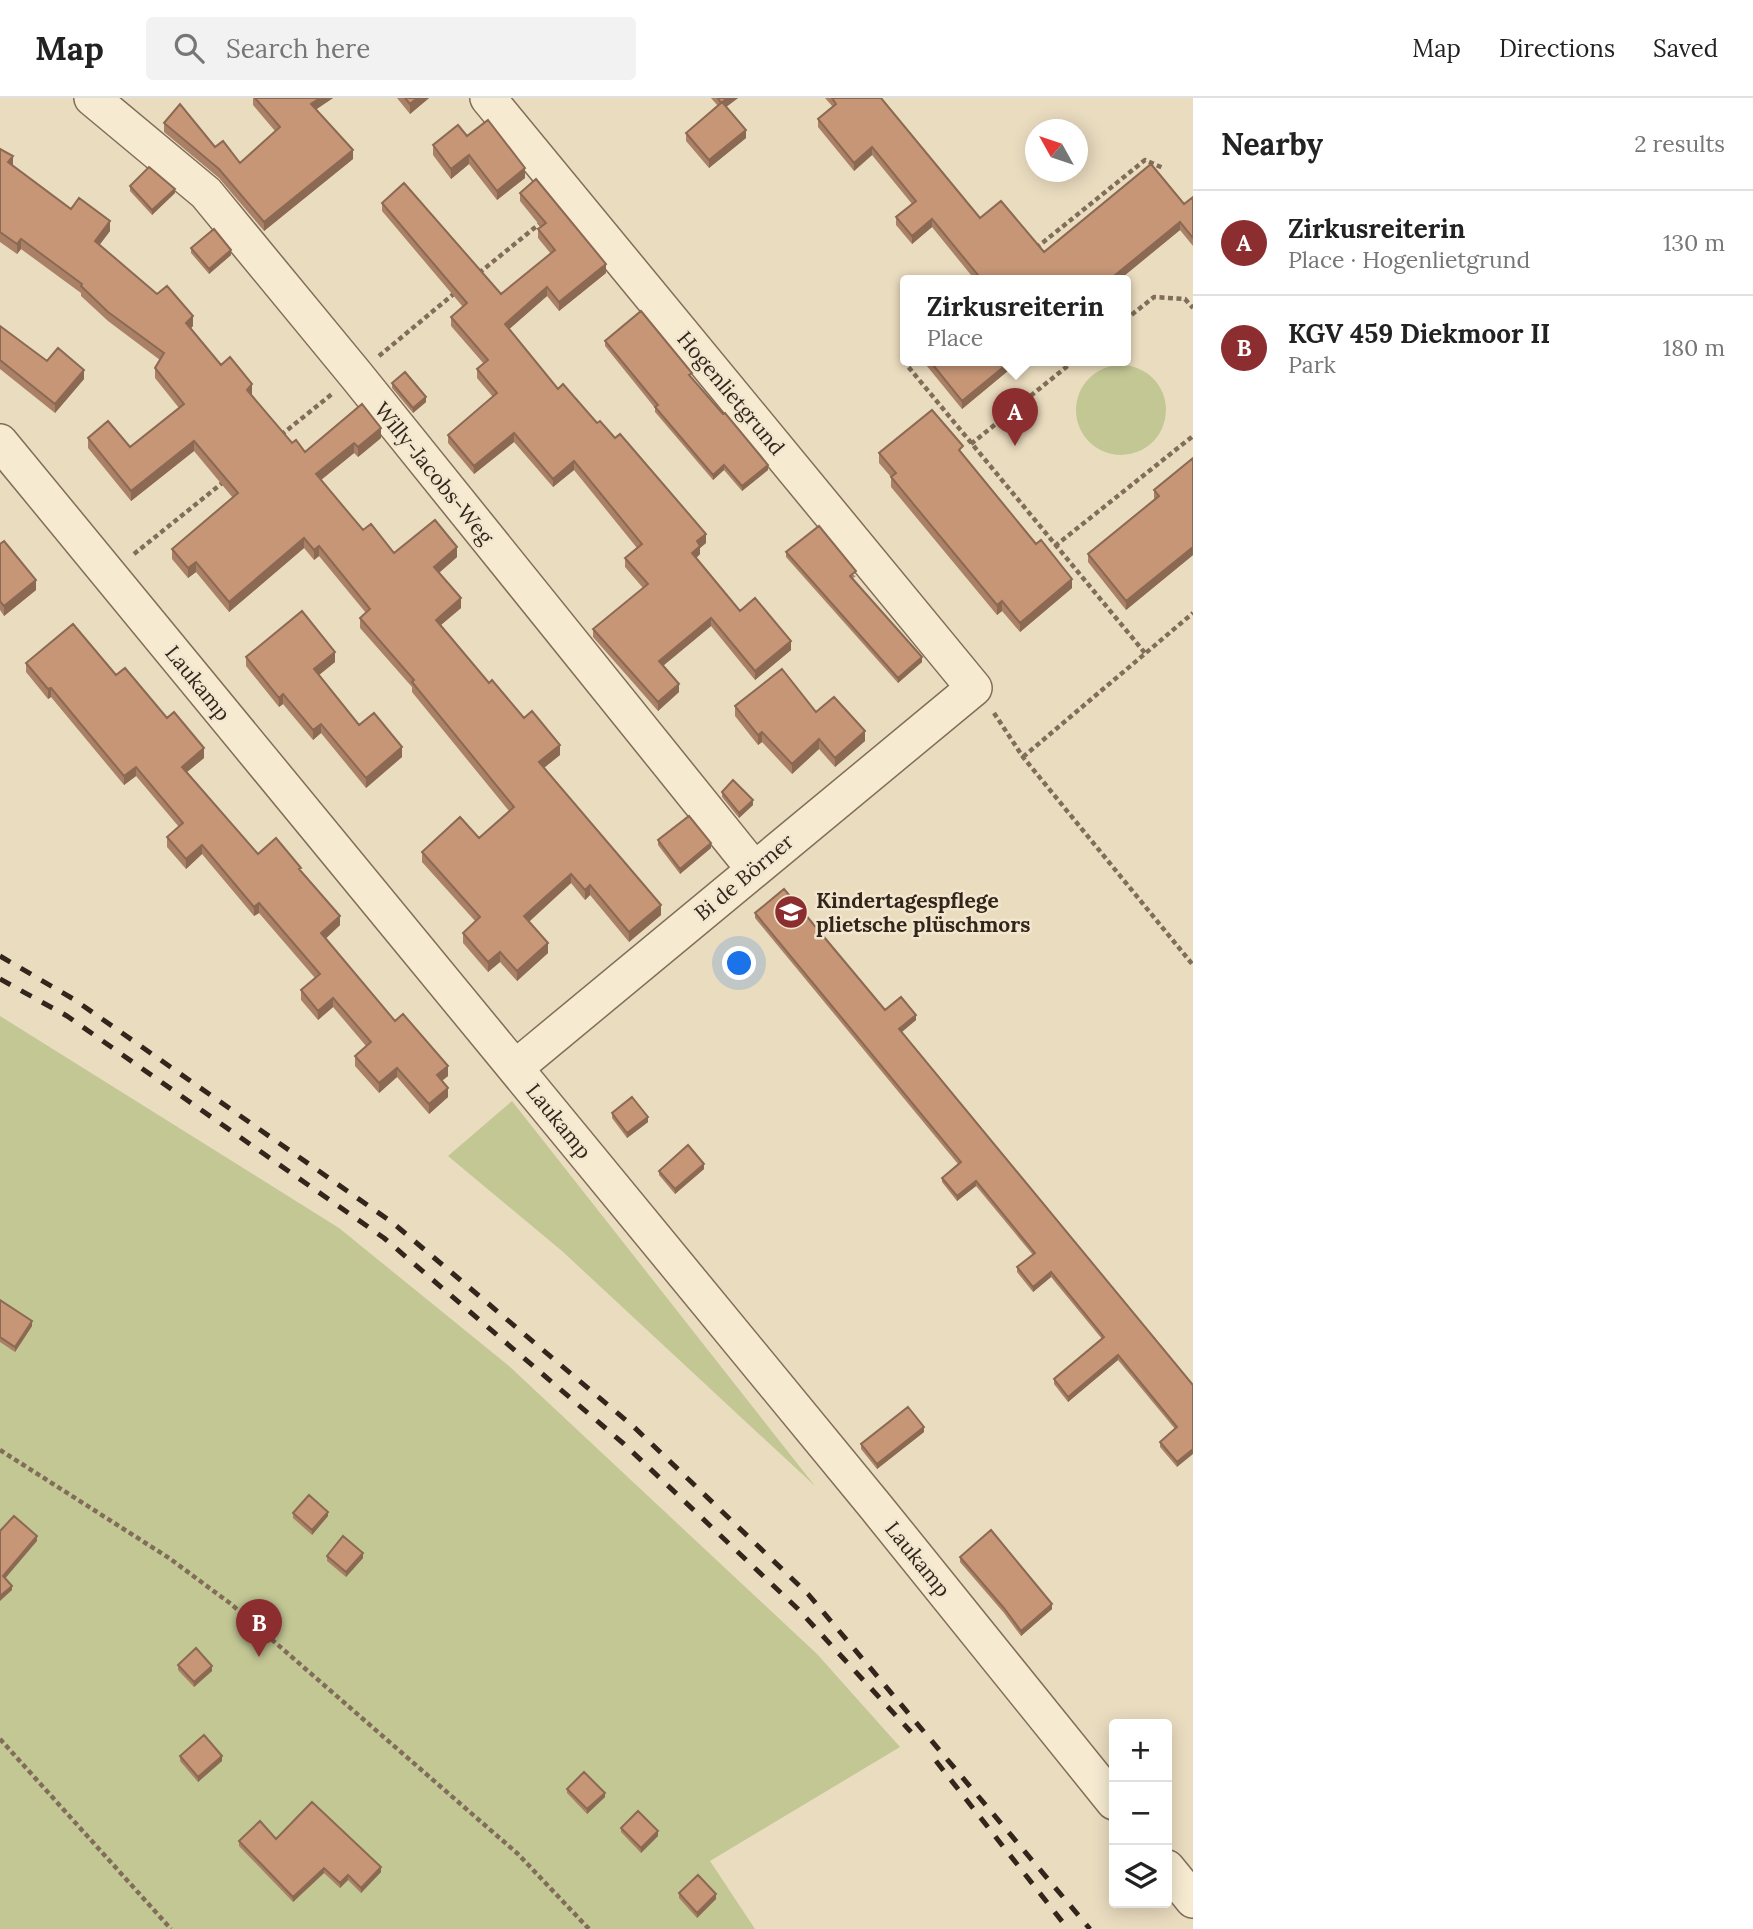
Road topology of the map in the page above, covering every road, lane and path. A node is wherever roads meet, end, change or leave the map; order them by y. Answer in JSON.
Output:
{"nodes":[{"id":1,"x":92,"y":98,"type":"edge"},
{"id":2,"x":488,"y":98,"type":"edge"},
{"id":3,"x":1163,"y":168,"type":"dead end"},
{"id":4,"x":1029,"y":254,"type":"edge"},
{"id":5,"x":1193,"y":308,"type":"edge"},
{"id":6,"x":1131,"y":315,"type":"edge"},
{"id":7,"x":908,"y":366,"type":"edge"},
{"id":8,"x":1068,"y":366,"type":"edge"},
{"id":9,"x":1193,"y":436,"type":"edge"},
{"id":10,"x":0,"y":442,"type":"edge"},
{"id":11,"x":971,"y":444,"type":"junction"},
{"id":12,"x":1055,"y":545,"type":"junction"},
{"id":13,"x":1193,"y":613,"type":"edge"},
{"id":14,"x":1145,"y":653,"type":"junction"},
{"id":15,"x":983,"y":699,"type":"junction"},
{"id":16,"x":1023,"y":757,"type":"junction"},
{"id":17,"x":754,"y":869,"type":"junction"},
{"id":18,"x":1193,"y":965,"type":"edge"},
{"id":19,"x":515,"y":1068,"type":"junction"},
{"id":20,"x":0,"y":1450,"type":"edge"},
{"id":21,"x":0,"y":1739,"type":"edge"},
{"id":22,"x":1109,"y":1796,"type":"edge"},
{"id":23,"x":1172,"y":1874,"type":"edge"},
{"id":24,"x":1193,"y":1900,"type":"edge"},
{"id":25,"x":171,"y":1929,"type":"edge"},
{"id":26,"x":589,"y":1929,"type":"edge"}],
"edges":[{"from":1,"to":17,"type":"street","name":"Willy-Jacobs-Weg"},
{"from":2,"to":15,"type":"street","name":"Hogenlietgrund"},
{"from":3,"to":4,"type":"path"},
{"from":5,"to":6,"type":"path"},
{"from":7,"to":11,"type":"path"},
{"from":8,"to":11,"type":"path"},
{"from":9,"to":12,"type":"path"},
{"from":10,"to":19,"type":"street","name":"Laukamp"},
{"from":11,"to":12,"type":"path"},
{"from":12,"to":14,"type":"path"},
{"from":13,"to":14,"type":"path"},
{"from":14,"to":16,"type":"path"},
{"from":15,"to":16,"type":"path"},
{"from":15,"to":17,"type":"street","name":"Bi de Börner"},
{"from":16,"to":18,"type":"path"},
{"from":17,"to":19,"type":"street","name":"Bi de Börner"},
{"from":19,"to":22,"type":"street","name":"Laukamp"},
{"from":20,"to":26,"type":"path"},
{"from":21,"to":25,"type":"path"},
{"from":23,"to":24,"type":"street"}]}
